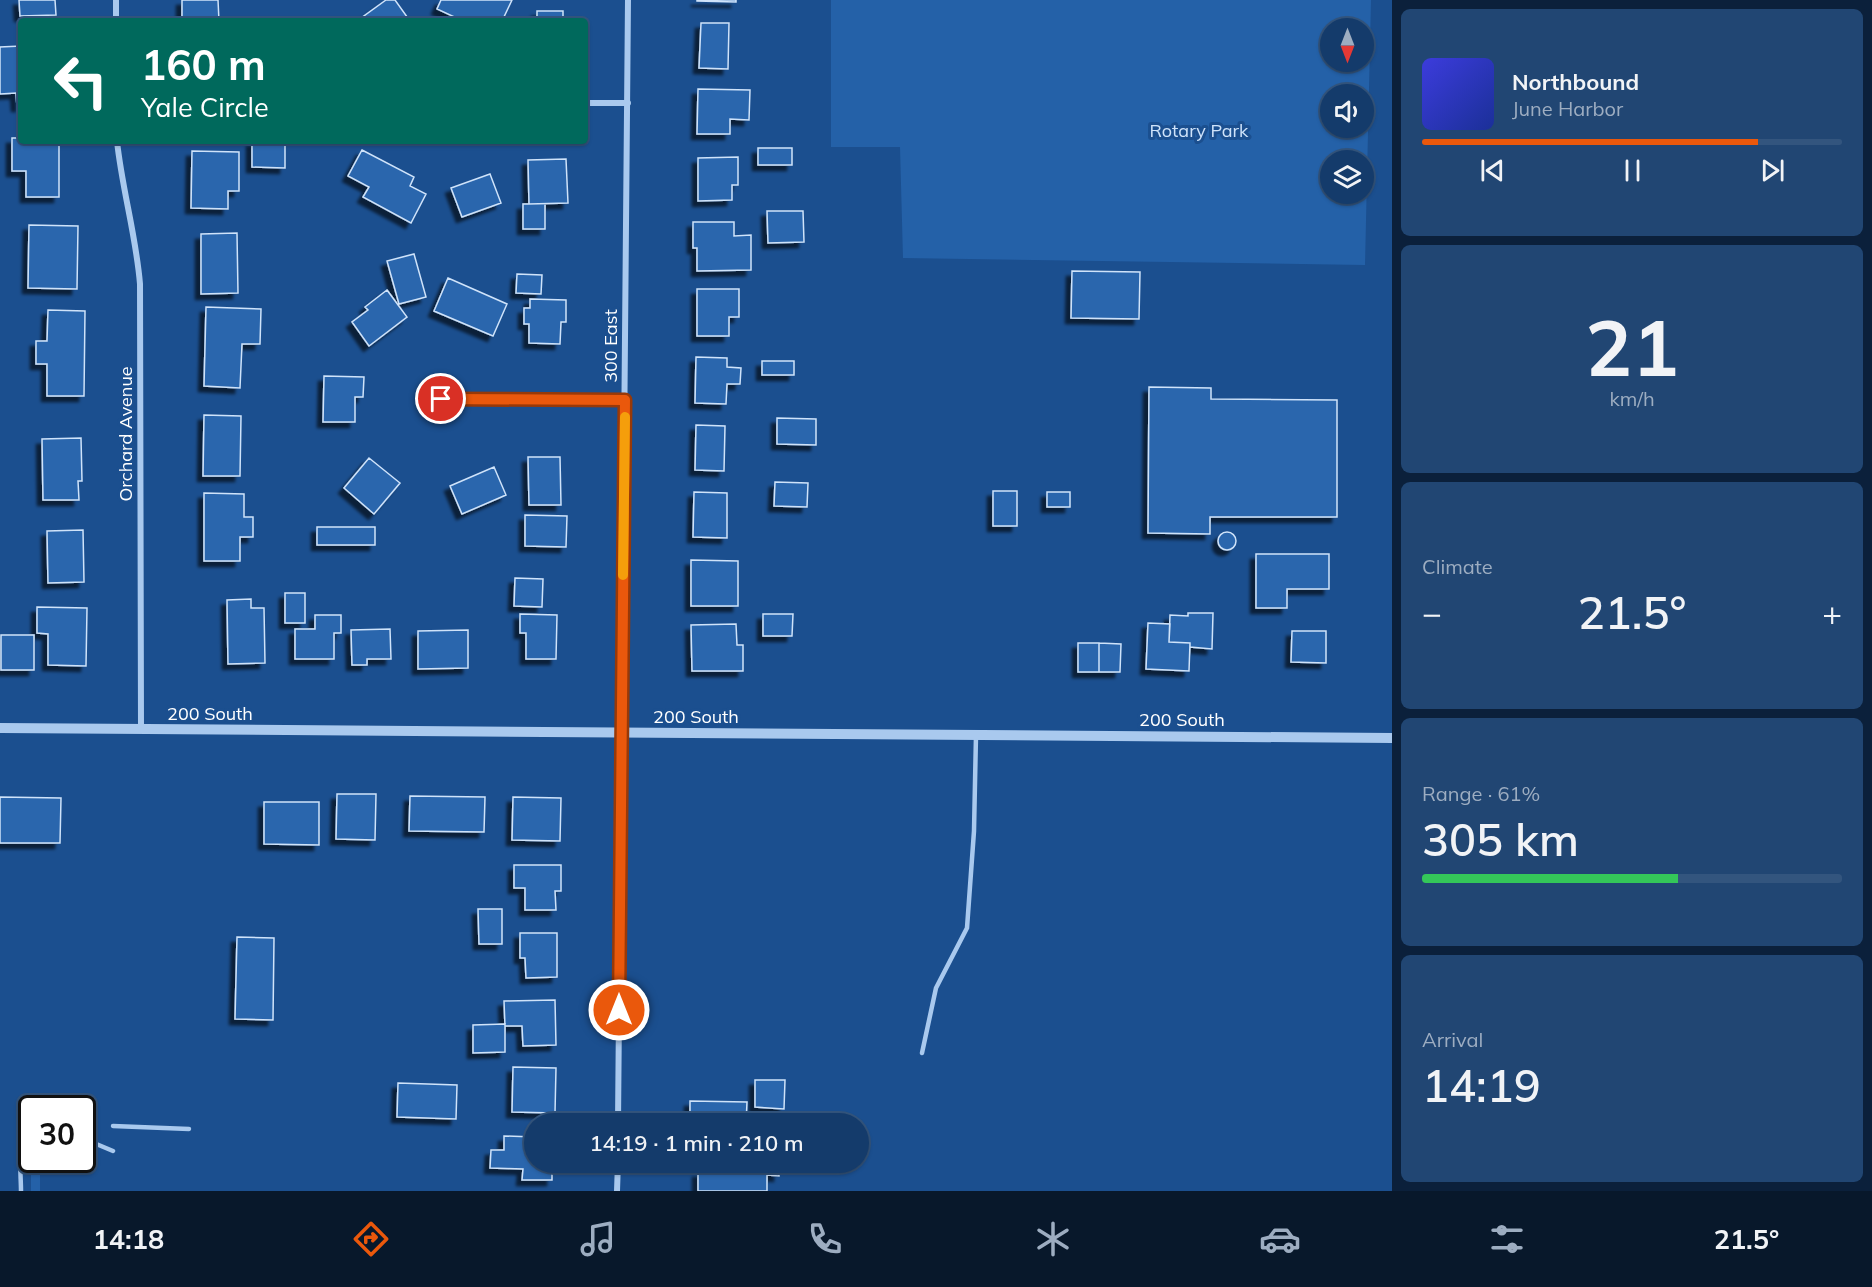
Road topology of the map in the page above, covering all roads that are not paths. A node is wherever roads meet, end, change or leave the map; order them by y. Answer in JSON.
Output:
{"nodes":[{"id":1,"x":116,"y":0,"type":"edge"},
{"id":2,"x":628,"y":0,"type":"edge"},
{"id":3,"x":116,"y":18,"type":"edge"},
{"id":4,"x":588,"y":103,"type":"edge"},
{"id":5,"x":627,"y":103,"type":"junction"},
{"id":6,"x":117,"y":144,"type":"edge"},
{"id":7,"x":441,"y":399,"type":"dead end"},
{"id":8,"x":625,"y":400,"type":"junction"},
{"id":9,"x":0,"y":728,"type":"edge"},
{"id":10,"x":141,"y":730,"type":"junction"},
{"id":11,"x":621,"y":733,"type":"junction"},
{"id":12,"x":976,"y":735,"type":"junction"},
{"id":13,"x":1392,"y":738,"type":"edge"},
{"id":14,"x":922,"y":1053,"type":"dead end"},
{"id":15,"x":618,"y":1113,"type":"edge"},
{"id":16,"x":113,"y":1126,"type":"dead end"},
{"id":17,"x":189,"y":1129,"type":"dead end"},
{"id":18,"x":96,"y":1144,"type":"edge"},
{"id":19,"x":113,"y":1151,"type":"dead end"},
{"id":20,"x":21,"y":1173,"type":"edge"},
{"id":21,"x":618,"y":1173,"type":"edge"},
{"id":22,"x":21,"y":1191,"type":"edge"},
{"id":23,"x":617,"y":1191,"type":"edge"}],
"edges":[{"from":1,"to":3,"type":"street"},
{"from":2,"to":5,"type":"street","name":"300 East"},
{"from":4,"to":5,"type":"street"},
{"from":5,"to":8,"type":"street","name":"300 East"},
{"from":6,"to":10,"type":"street","name":"Orchard Avenue"},
{"from":7,"to":8,"type":"street"},
{"from":8,"to":11,"type":"street","name":"300 East"},
{"from":9,"to":10,"type":"street","name":"200 South"},
{"from":10,"to":11,"type":"street","name":"200 South"},
{"from":11,"to":12,"type":"street","name":"200 South"},
{"from":11,"to":15,"type":"street","name":"300 East"},
{"from":12,"to":13,"type":"street","name":"200 South"},
{"from":12,"to":14,"type":"lane"},
{"from":16,"to":17,"type":"lane"},
{"from":18,"to":19,"type":"lane"},
{"from":20,"to":22,"type":"lane"},
{"from":21,"to":23,"type":"street"}]}
